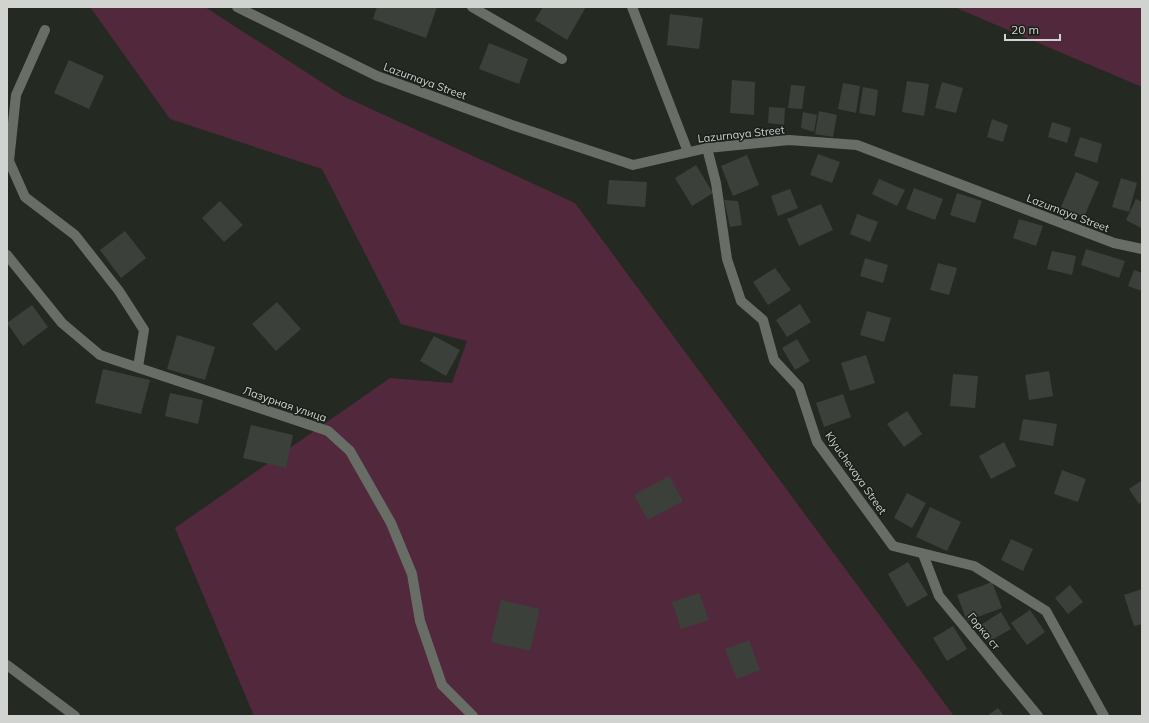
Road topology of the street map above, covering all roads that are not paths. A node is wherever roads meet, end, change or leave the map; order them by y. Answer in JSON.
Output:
{"nodes":[{"id":1,"x":237,"y":7,"type":"edge"},
{"id":2,"x":472,"y":7,"type":"edge"},
{"id":3,"x":632,"y":7,"type":"edge"},
{"id":4,"x":45,"y":30,"type":"dead end"},
{"id":5,"x":562,"y":59,"type":"dead end"},
{"id":6,"x":707,"y":148,"type":"junction"},
{"id":7,"x":688,"y":152,"type":"junction"},
{"id":8,"x":1142,"y":249,"type":"edge"},
{"id":9,"x":7,"y":255,"type":"edge"},
{"id":10,"x":138,"y":368,"type":"junction"},
{"id":11,"x":923,"y":554,"type":"junction"},
{"id":12,"x":7,"y":665,"type":"edge"},
{"id":13,"x":75,"y":716,"type":"edge"},
{"id":14,"x":473,"y":716,"type":"edge"},
{"id":15,"x":1038,"y":716,"type":"edge"},
{"id":16,"x":1104,"y":716,"type":"edge"}],
"edges":[{"from":1,"to":7,"type":"street","name":"Lazurnaya Street"},
{"from":2,"to":5,"type":"street"},
{"from":3,"to":7,"type":"street"},
{"from":4,"to":10,"type":"street"},
{"from":6,"to":7,"type":"street","name":"Lazurnaya Street"},
{"from":6,"to":8,"type":"street","name":"Lazurnaya Street"},
{"from":6,"to":11,"type":"street","name":"Klyuchevaya Street"},
{"from":9,"to":10,"type":"street","name":"Лазурная улица"},
{"from":10,"to":14,"type":"street","name":"Лазурная улица"},
{"from":11,"to":15,"type":"street","name":"Горка ст"},
{"from":11,"to":16,"type":"street","name":"Klyuchevaya Street"},
{"from":12,"to":13,"type":"street"}]}
